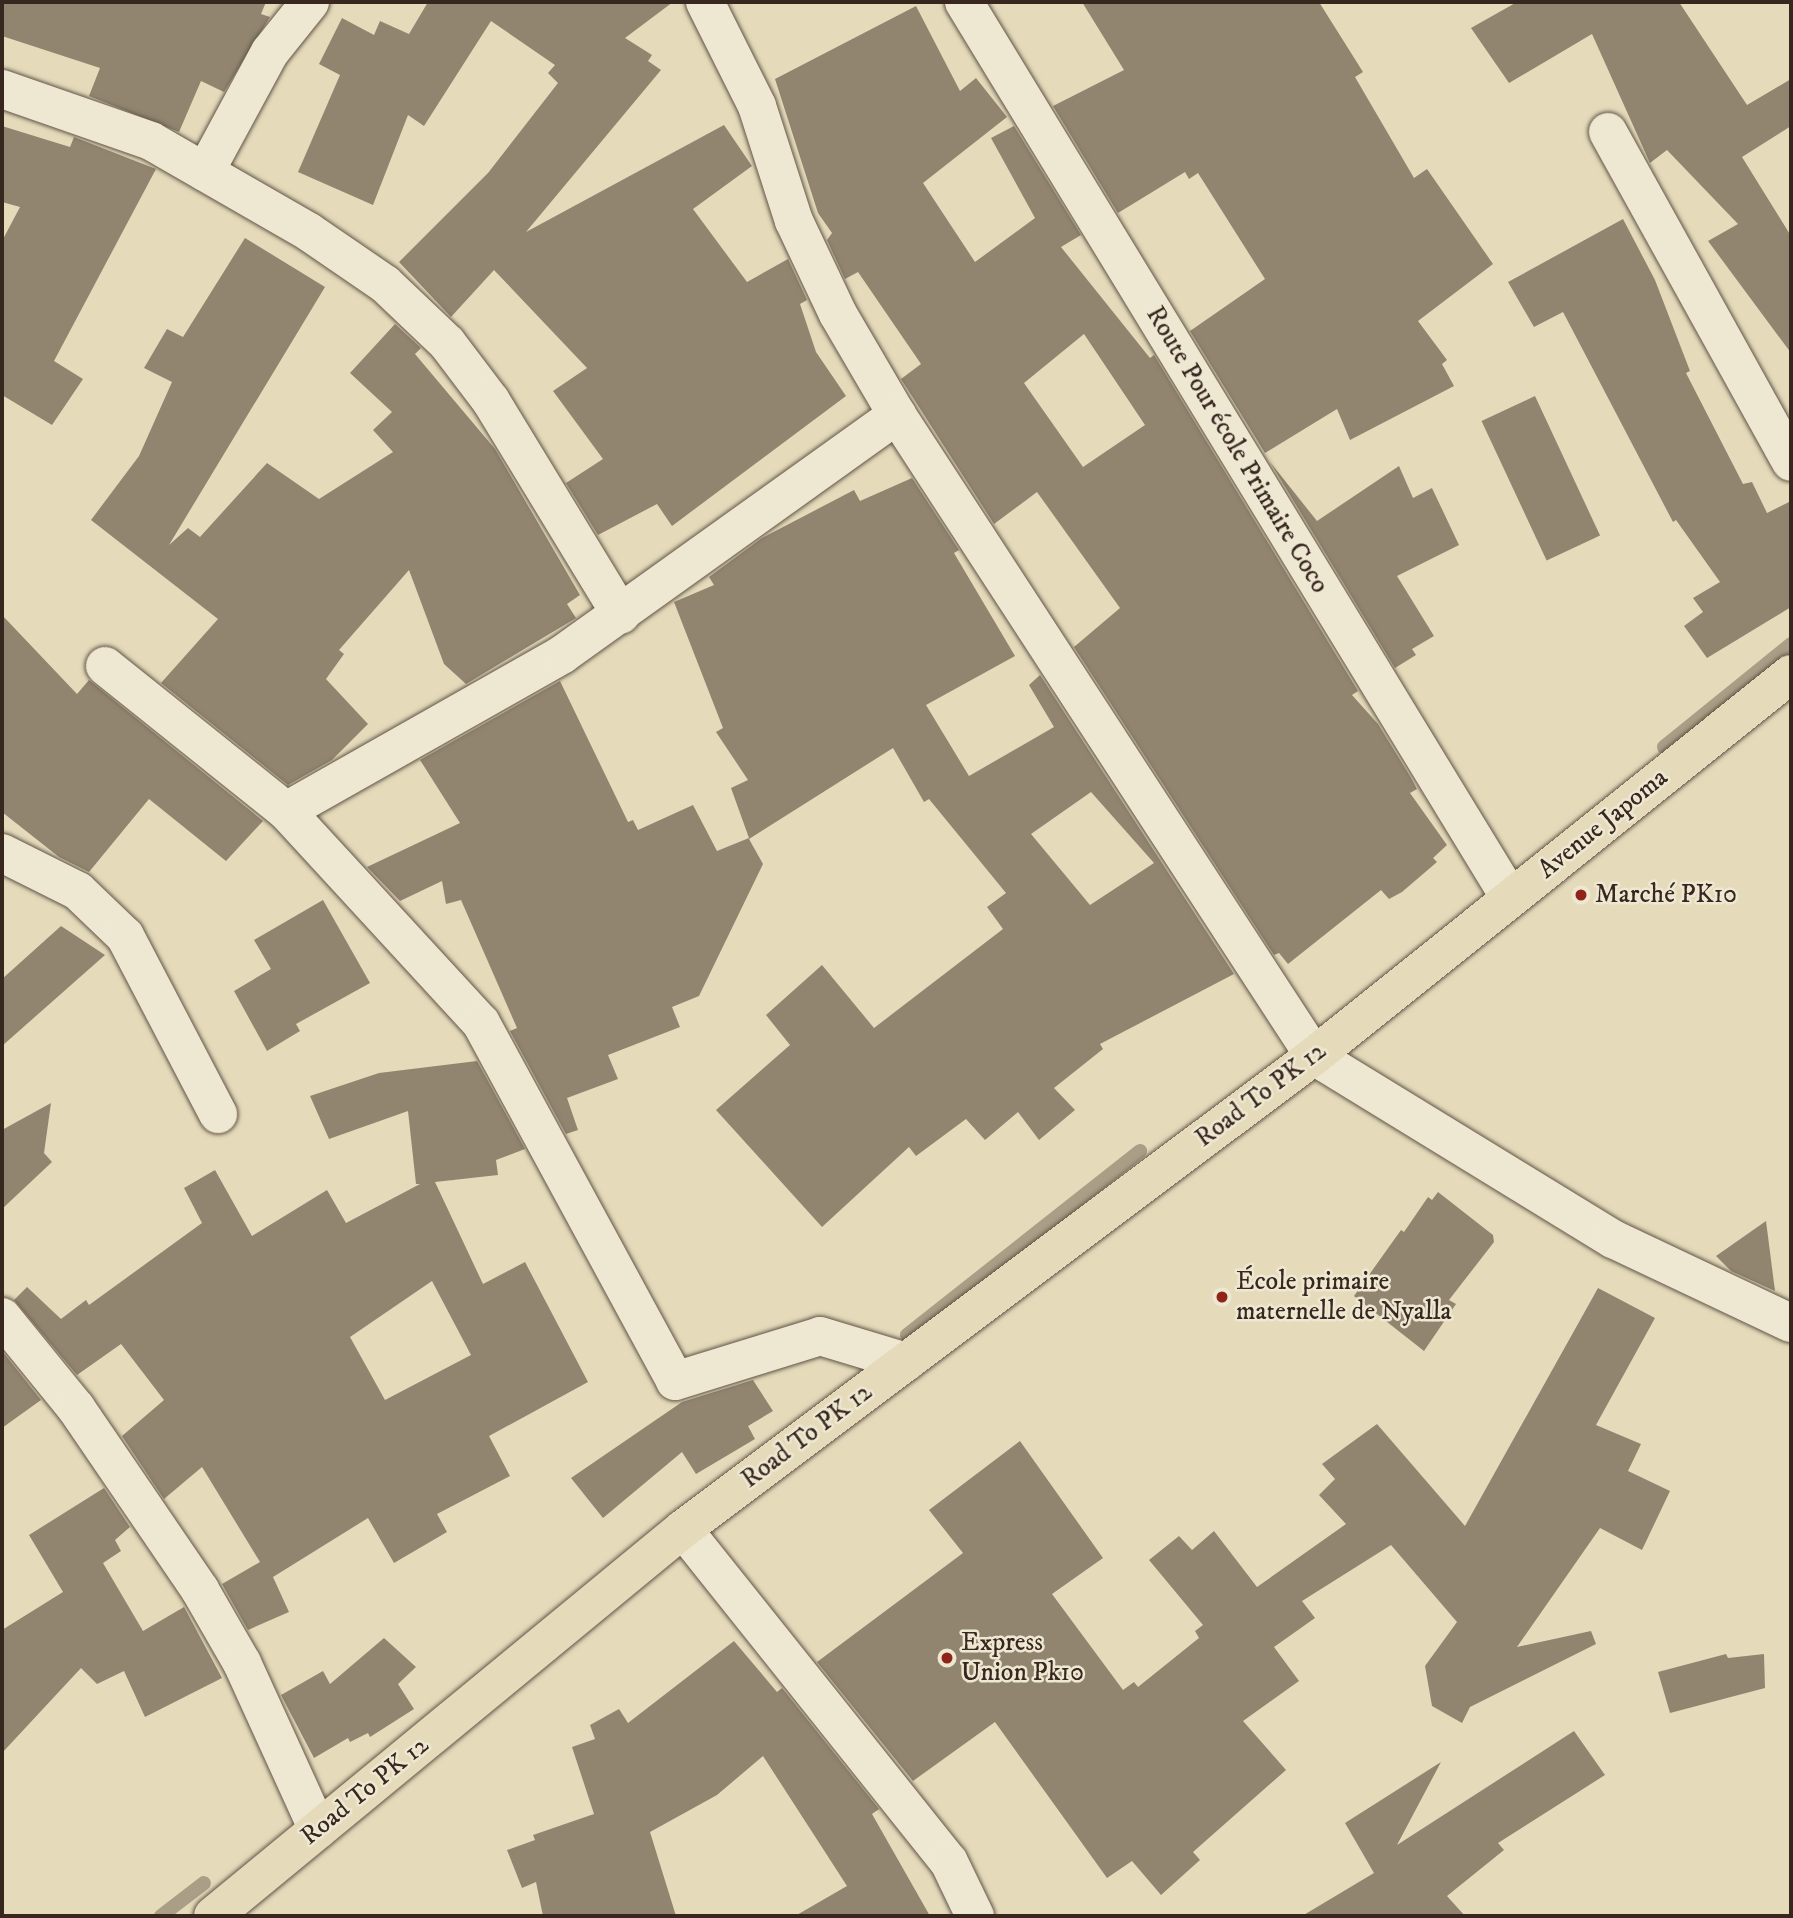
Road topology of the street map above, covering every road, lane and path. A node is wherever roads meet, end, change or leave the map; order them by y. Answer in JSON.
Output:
{"nodes":[{"id":1,"x":310,"y":2,"type":"edge"},
{"id":2,"x":705,"y":2,"type":"edge"},
{"id":3,"x":964,"y":2,"type":"edge"},
{"id":4,"x":2,"y":89,"type":"edge"},
{"id":5,"x":1608,"y":132,"type":"dead end"},
{"id":6,"x":205,"y":172,"type":"junction"},
{"id":7,"x":897,"y":415,"type":"junction"},
{"id":8,"x":1791,"y":462,"type":"edge"},
{"id":9,"x":621,"y":615,"type":"junction"},
{"id":10,"x":105,"y":666,"type":"dead end"},
{"id":11,"x":1791,"y":674,"type":"edge"},
{"id":12,"x":286,"y":811,"type":"junction"},
{"id":13,"x":2,"y":853,"type":"edge"},
{"id":14,"x":1510,"y":898,"type":"junction"},
{"id":15,"x":1415,"y":972,"type":"joint"},
{"id":16,"x":1314,"y":1056,"type":"junction"},
{"id":17,"x":218,"y":1114,"type":"dead end"},
{"id":18,"x":2,"y":1317,"type":"edge"},
{"id":19,"x":1791,"y":1323,"type":"edge"},
{"id":20,"x":905,"y":1362,"type":"junction"},
{"id":21,"x":683,"y":1529,"type":"junction"},
{"id":22,"x":318,"y":1830,"type":"junction"},
{"id":23,"x":213,"y":1916,"type":"edge"},
{"id":24,"x":975,"y":1916,"type":"edge"}],
"edges":[{"from":1,"to":6,"type":"street"},
{"from":2,"to":7,"type":"street"},
{"from":3,"to":14,"type":"street","name":"Route Pour école Primaire Coco"},
{"from":4,"to":6,"type":"street"},
{"from":5,"to":8,"type":"street"},
{"from":6,"to":9,"type":"street"},
{"from":7,"to":9,"type":"street"},
{"from":7,"to":16,"type":"street"},
{"from":9,"to":12,"type":"street"},
{"from":10,"to":12,"type":"street"},
{"from":11,"to":14,"type":"main road","name":"Avenue Japoma"},
{"from":12,"to":20,"type":"street"},
{"from":13,"to":17,"type":"street"},
{"from":14,"to":15,"type":"main road","name":"Avenue Japoma"},
{"from":15,"to":16,"type":"main road","name":"Road To PK 12"},
{"from":16,"to":19,"type":"street"},
{"from":16,"to":20,"type":"main road","name":"Road To PK 12"},
{"from":18,"to":22,"type":"street"},
{"from":20,"to":21,"type":"main road","name":"Road To PK 12"},
{"from":21,"to":22,"type":"main road","name":"Road To PK 12"},
{"from":21,"to":24,"type":"street"},
{"from":22,"to":23,"type":"main road","name":"Road To PK 12"}]}
